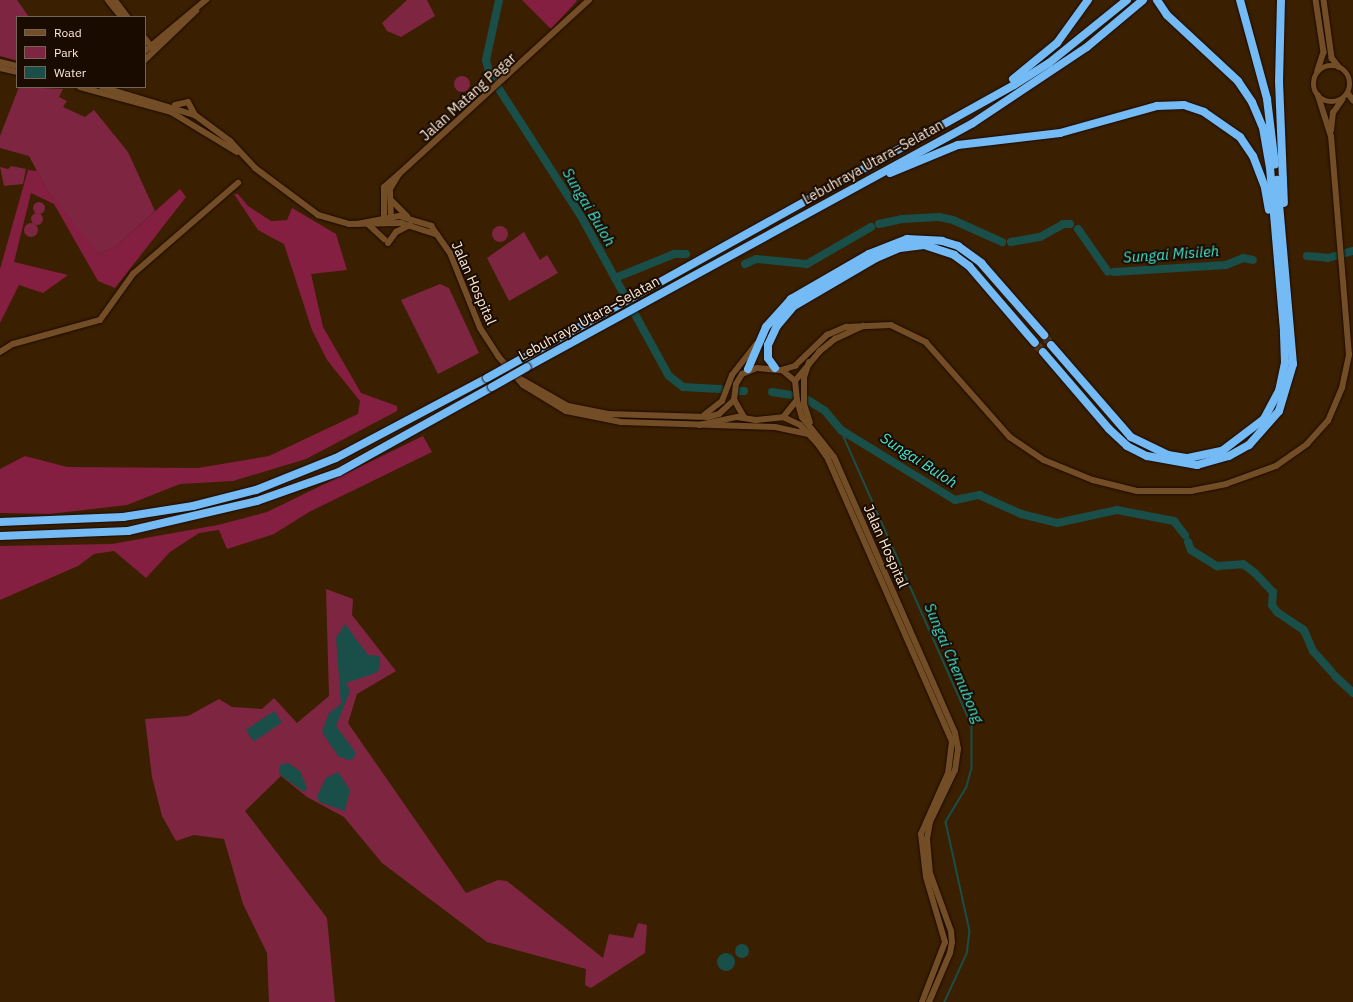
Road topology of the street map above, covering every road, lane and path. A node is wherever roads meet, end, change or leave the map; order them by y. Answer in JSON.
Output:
{"nodes":[{"id":1,"x":108,"y":0,"type":"edge"},
{"id":2,"x":115,"y":0,"type":"edge"},
{"id":3,"x":206,"y":0,"type":"edge"},
{"id":4,"x":589,"y":0,"type":"edge"},
{"id":5,"x":1088,"y":0,"type":"edge"},
{"id":6,"x":1127,"y":0,"type":"edge"},
{"id":7,"x":1143,"y":0,"type":"edge"},
{"id":8,"x":1157,"y":0,"type":"edge"},
{"id":9,"x":1240,"y":0,"type":"edge"},
{"id":10,"x":1281,"y":0,"type":"edge"},
{"id":11,"x":1316,"y":0,"type":"edge"},
{"id":12,"x":1324,"y":0,"type":"edge"},
{"id":13,"x":196,"y":10,"type":"junction"},
{"id":14,"x":121,"y":16,"type":"edge"},
{"id":15,"x":127,"y":16,"type":"edge"},
{"id":16,"x":146,"y":37,"type":"edge"},
{"id":17,"x":158,"y":40,"type":"junction"},
{"id":18,"x":147,"y":48,"type":"edge"},
{"id":19,"x":153,"y":52,"type":"junction"},
{"id":20,"x":146,"y":59,"type":"edge"},
{"id":21,"x":0,"y":62,"type":"edge"},
{"id":22,"x":16,"y":66,"type":"edge"},
{"id":23,"x":1339,"y":67,"type":"junction"},
{"id":24,"x":0,"y":68,"type":"edge"},
{"id":25,"x":16,"y":72,"type":"edge"},
{"id":26,"x":1318,"y":73,"type":"junction"},
{"id":27,"x":90,"y":88,"type":"edge"},
{"id":28,"x":131,"y":88,"type":"edge"},
{"id":29,"x":109,"y":90,"type":"edge"},
{"id":30,"x":116,"y":91,"type":"edge"},
{"id":31,"x":1348,"y":93,"type":"junction"},
{"id":32,"x":137,"y":96,"type":"junction"},
{"id":33,"x":1318,"y":96,"type":"junction"},
{"id":34,"x":989,"y":99,"type":"junction"},
{"id":35,"x":1342,"y":100,"type":"junction"},
{"id":36,"x":1353,"y":100,"type":"edge"},
{"id":37,"x":172,"y":105,"type":"junction"},
{"id":38,"x":183,"y":109,"type":"junction"},
{"id":39,"x":195,"y":115,"type":"junction"},
{"id":40,"x":210,"y":134,"type":"junction"},
{"id":41,"x":1331,"y":137,"type":"junction"},
{"id":42,"x":240,"y":153,"type":"junction"},
{"id":43,"x":399,"y":174,"type":"junction"},
{"id":44,"x":238,"y":183,"type":"dead end"},
{"id":45,"x":389,"y":193,"type":"junction"},
{"id":46,"x":832,"y":199,"type":"junction"},
{"id":47,"x":384,"y":216,"type":"junction"},
{"id":48,"x":391,"y":216,"type":"junction"},
{"id":49,"x":408,"y":217,"type":"junction"},
{"id":50,"x":392,"y":223,"type":"junction"},
{"id":51,"x":357,"y":224,"type":"junction"},
{"id":52,"x":385,"y":224,"type":"junction"},
{"id":53,"x":369,"y":225,"type":"junction"},
{"id":54,"x":411,"y":225,"type":"junction"},
{"id":55,"x":437,"y":235,"type":"junction"},
{"id":56,"x":1286,"y":272,"type":"junction"},
{"id":57,"x":1278,"y":278,"type":"junction"},
{"id":58,"x":1007,"y":293,"type":"junction"},
{"id":59,"x":648,"y":295,"type":"junction"},
{"id":60,"x":998,"y":300,"type":"junction"},
{"id":61,"x":867,"y":324,"type":"junction"},
{"id":62,"x":1288,"y":330,"type":"junction"},
{"id":63,"x":762,"y":334,"type":"junction"},
{"id":64,"x":1044,"y":335,"type":"tunnel mouth"},
{"id":65,"x":1035,"y":343,"type":"tunnel mouth"},
{"id":66,"x":1052,"y":345,"type":"tunnel mouth"},
{"id":67,"x":0,"y":352,"type":"edge"},
{"id":68,"x":1043,"y":352,"type":"tunnel mouth"},
{"id":69,"x":809,"y":362,"type":"junction"},
{"id":70,"x":1289,"y":363,"type":"junction"},
{"id":71,"x":779,"y":369,"type":"junction"},
{"id":72,"x":748,"y":370,"type":"junction"},
{"id":73,"x":519,"y":378,"type":"junction"},
{"id":74,"x":795,"y":381,"type":"junction"},
{"id":75,"x":734,"y":400,"type":"junction"},
{"id":76,"x":797,"y":400,"type":"junction"},
{"id":77,"x":744,"y":417,"type":"junction"},
{"id":78,"x":783,"y":417,"type":"junction"},
{"id":79,"x":699,"y":418,"type":"junction"},
{"id":80,"x":775,"y":418,"type":"junction"},
{"id":81,"x":699,"y":425,"type":"junction"},
{"id":82,"x":756,"y":427,"type":"junction"},
{"id":83,"x":812,"y":433,"type":"junction"},
{"id":84,"x":0,"y":522,"type":"edge"},
{"id":85,"x":0,"y":536,"type":"edge"},
{"id":86,"x":922,"y":1002,"type":"edge"},
{"id":87,"x":929,"y":1002,"type":"edge"}],
"edges":[{"from":1,"to":14,"type":"street"},
{"from":2,"to":15,"type":"street"},
{"from":3,"to":13,"type":"street"},
{"from":4,"to":43,"type":"main road","name":"Jalan Matang Pagar"},
{"from":5,"to":34,"type":"highway"},
{"from":6,"to":34,"type":"highway","name":"Lebuhraya Utara–Selatan"},
{"from":7,"to":46,"type":"highway","name":"Lebuhraya Utara–Selatan"},
{"from":8,"to":57,"type":"highway"},
{"from":9,"to":56,"type":"highway"},
{"from":10,"to":56,"type":"highway"},
{"from":11,"to":26,"type":"street"},
{"from":12,"to":23,"type":"street"},
{"from":13,"to":17,"type":"street"},
{"from":13,"to":19,"type":"street"},
{"from":16,"to":17,"type":"street"},
{"from":17,"to":18,"type":"street"},
{"from":18,"to":19,"type":"street"},
{"from":19,"to":20,"type":"street"},
{"from":21,"to":22,"type":"main road"},
{"from":23,"to":26,"type":"street"},
{"from":23,"to":31,"type":"street"},
{"from":24,"to":25,"type":"main road"},
{"from":26,"to":33,"type":"street"},
{"from":27,"to":29,"type":"main road","name":"Jalan Hospital"},
{"from":28,"to":32,"type":"main road"},
{"from":29,"to":30,"type":"main road","name":"Jalan Hospital"},
{"from":30,"to":32,"type":"main road","name":"Jalan Hospital"},
{"from":30,"to":40,"type":"main road","name":"Jalan Hospital"},
{"from":31,"to":35,"type":"street"},
{"from":31,"to":36,"type":"street"},
{"from":32,"to":37,"type":"main road","name":"Jalan Hospital"},
{"from":33,"to":35,"type":"street"},
{"from":33,"to":41,"type":"street"},
{"from":34,"to":59,"type":"highway","name":"Lebuhraya Utara–Selatan"},
{"from":35,"to":41,"type":"street"},
{"from":37,"to":38,"type":"main road","name":"Jalan Hospital"},
{"from":37,"to":39,"type":"main road"},
{"from":38,"to":39,"type":"main road","name":"Jalan Hospital"},
{"from":38,"to":40,"type":"main road"},
{"from":39,"to":42,"type":"main road","name":"Jalan Hospital"},
{"from":40,"to":42,"type":"main road","name":"Jalan Hospital"},
{"from":41,"to":61,"type":"street"},
{"from":42,"to":51,"type":"main road","name":"Jalan Hospital"},
{"from":43,"to":45,"type":"main road","name":"Jalan Matang Pagar"},
{"from":43,"to":47,"type":"main road"},
{"from":44,"to":67,"type":"street"},
{"from":45,"to":48,"type":"main road"},
{"from":45,"to":49,"type":"main road"},
{"from":46,"to":57,"type":"highway"},
{"from":46,"to":59,"type":"highway","name":"Lebuhraya Utara–Selatan"},
{"from":47,"to":48,"type":"main road","name":"Jalan Hospital"},
{"from":47,"to":51,"type":"main road","name":"Jalan Hospital"},
{"from":47,"to":52,"type":"main road"},
{"from":48,"to":49,"type":"main road","name":"Jalan Hospital"},
{"from":48,"to":50,"type":"main road"},
{"from":49,"to":55,"type":"main road","name":"Jalan Hospital"},
{"from":50,"to":52,"type":"main road","name":"Jalan Hospital"},
{"from":50,"to":54,"type":"main road","name":"Jalan Hospital"},
{"from":51,"to":53,"type":"main road","name":"Jalan Hospital"},
{"from":52,"to":53,"type":"main road","name":"Jalan Hospital"},
{"from":53,"to":54,"type":"main road"},
{"from":54,"to":55,"type":"main road","name":"Jalan Hospital"},
{"from":55,"to":73,"type":"main road","name":"Jalan Hospital"},
{"from":56,"to":62,"type":"highway"},
{"from":57,"to":62,"type":"highway"},
{"from":58,"to":60,"type":"highway"},
{"from":58,"to":63,"type":"highway"},
{"from":58,"to":64,"type":"highway"},
{"from":59,"to":84,"type":"highway","name":"Lebuhraya Utara–Selatan","bridge":true},
{"from":59,"to":85,"type":"highway","name":"Lebuhraya Utara–Selatan","bridge":true},
{"from":60,"to":65,"type":"highway"},
{"from":60,"to":71,"type":"highway"},
{"from":61,"to":69,"type":"street"},
{"from":61,"to":71,"type":"street"},
{"from":62,"to":70,"type":"highway"},
{"from":63,"to":72,"type":"highway"},
{"from":63,"to":79,"type":"main road"},
{"from":66,"to":70,"type":"highway"},
{"from":68,"to":70,"type":"highway"},
{"from":69,"to":74,"type":"street"},
{"from":69,"to":83,"type":"main road"},
{"from":71,"to":72,"type":"main road"},
{"from":71,"to":74,"type":"main road"},
{"from":72,"to":75,"type":"main road"},
{"from":73,"to":79,"type":"main road","name":"Jalan Hospital"},
{"from":73,"to":81,"type":"main road","name":"Jalan Hospital"},
{"from":74,"to":76,"type":"main road"},
{"from":75,"to":77,"type":"main road"},
{"from":75,"to":79,"type":"main road","name":"Jalan Hospital"},
{"from":76,"to":78,"type":"main road"},
{"from":76,"to":83,"type":"main road","name":"Jalan Hospital"},
{"from":77,"to":80,"type":"main road","name":"Jalan Hospital"},
{"from":77,"to":81,"type":"main road","name":"Jalan Hospital"},
{"from":78,"to":80,"type":"main road","name":"Jalan Hospital"},
{"from":78,"to":83,"type":"main road","name":"Jalan Hospital"},
{"from":80,"to":82,"type":"main road"},
{"from":81,"to":82,"type":"main road","name":"Jalan Hospital"},
{"from":82,"to":83,"type":"main road","name":"Jalan Hospital"},
{"from":83,"to":86,"type":"main road","name":"Jalan Hospital"},
{"from":83,"to":87,"type":"main road","name":"Jalan Hospital"}]}
